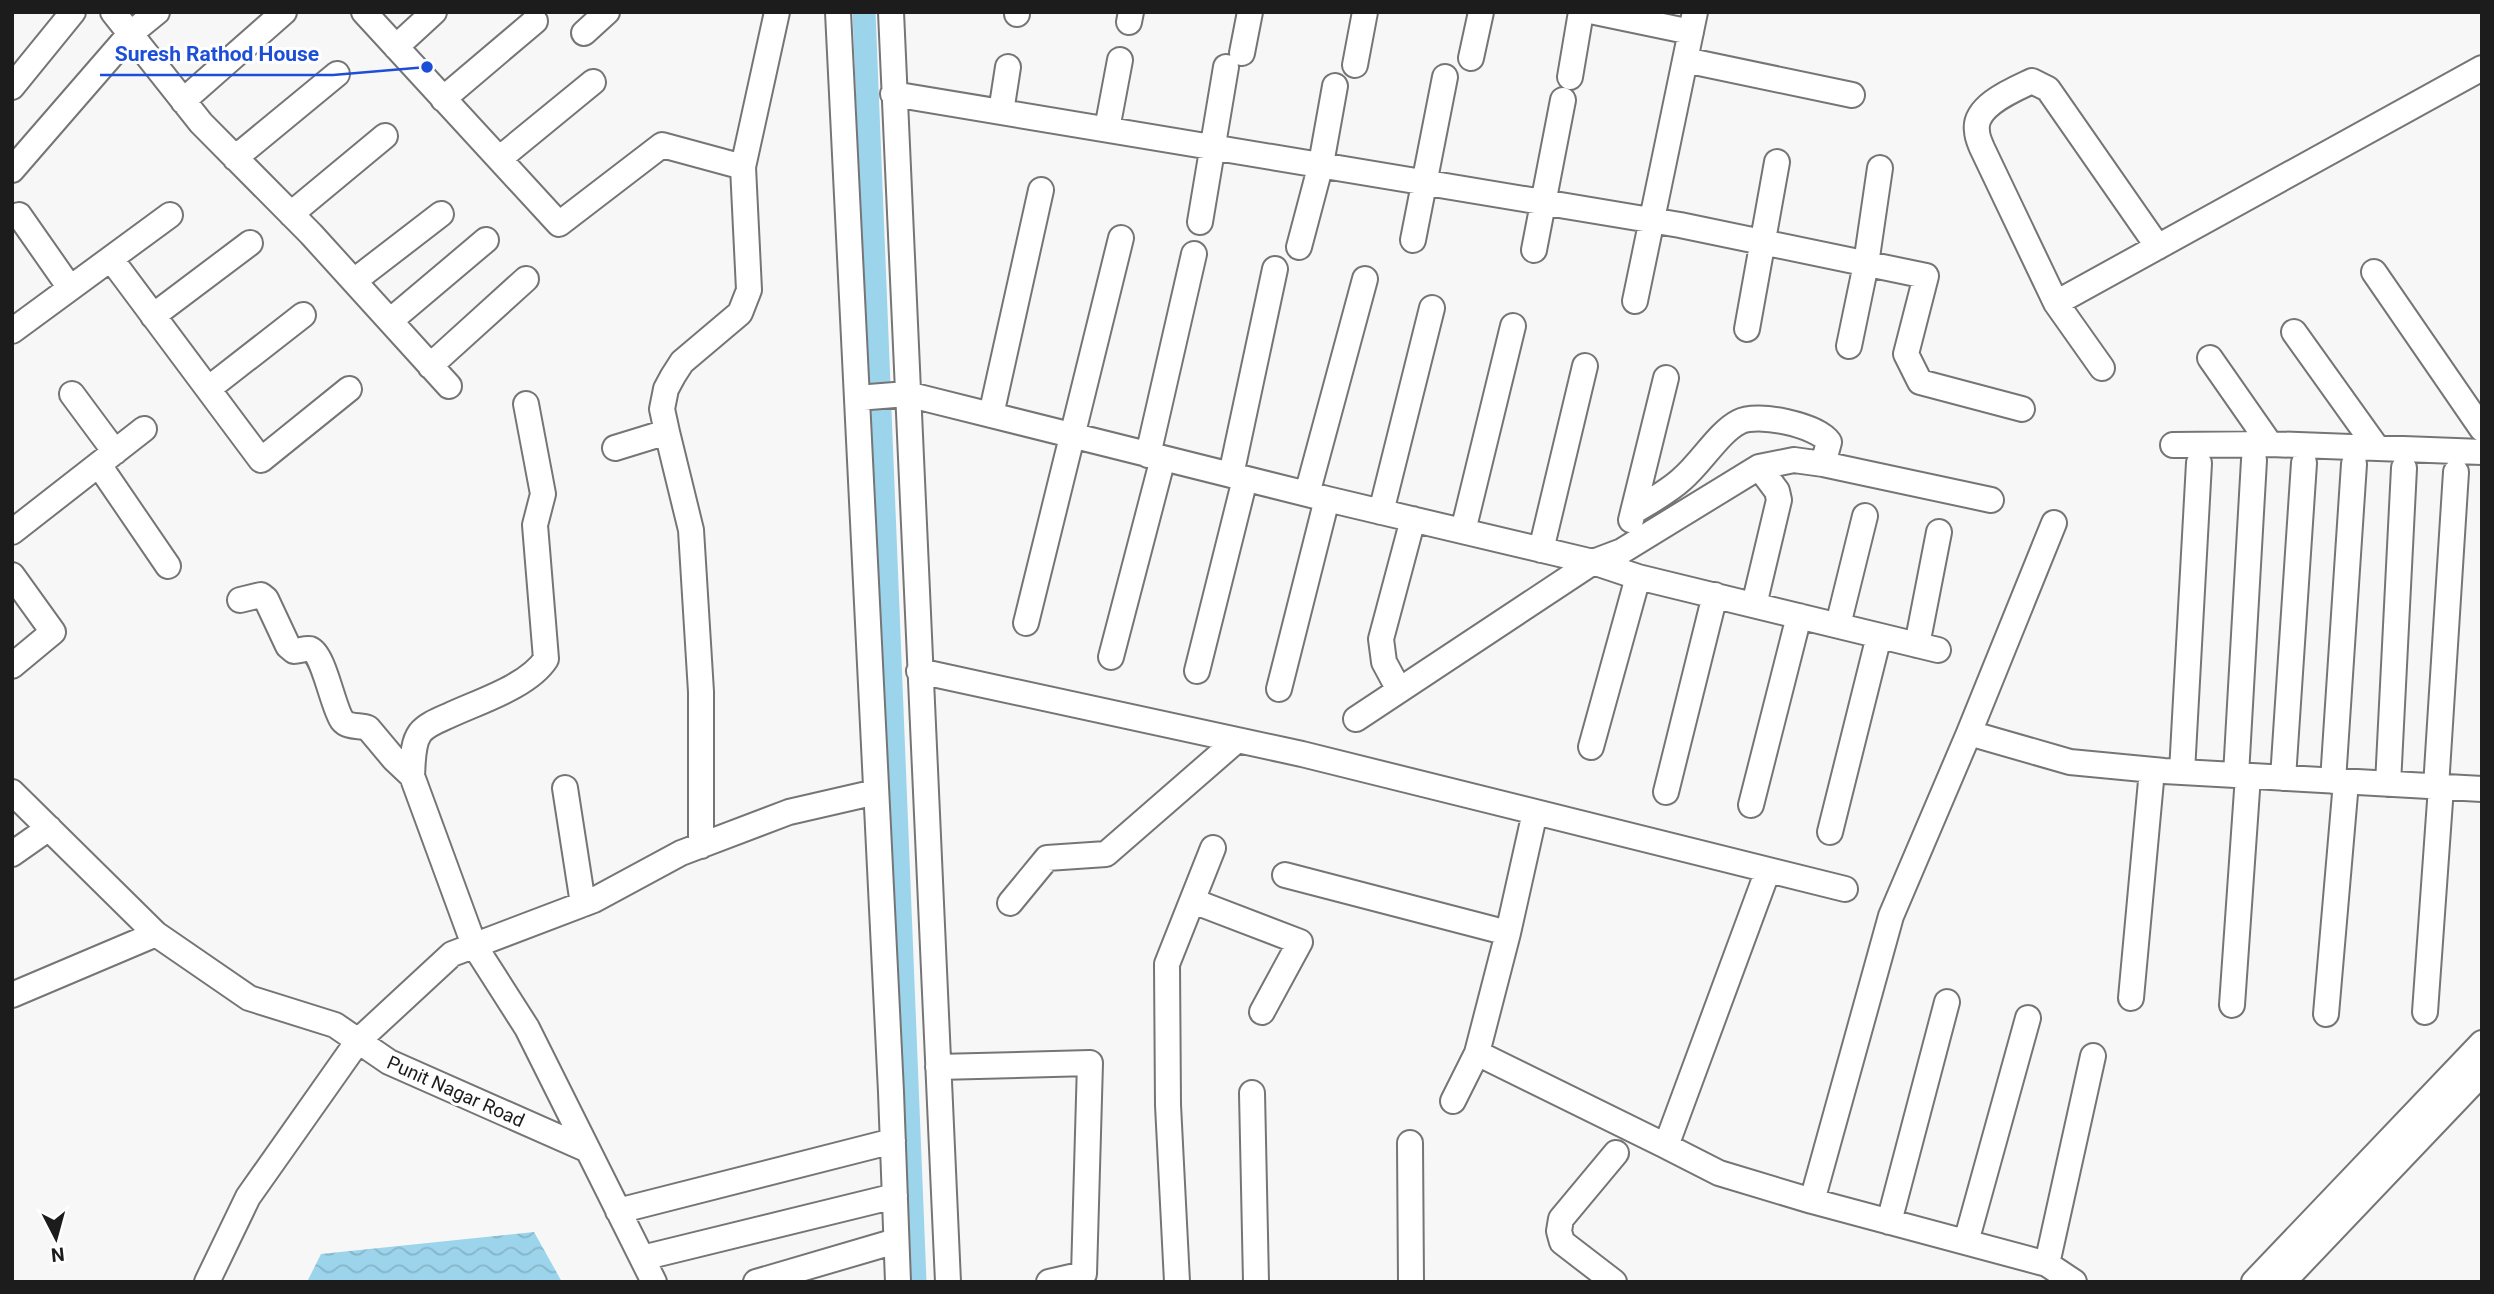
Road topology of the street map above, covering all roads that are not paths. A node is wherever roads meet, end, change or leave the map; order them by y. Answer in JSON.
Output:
{"nodes":[{"id":1,"x":73,"y":12,"type":"edge"},
{"id":2,"x":113,"y":12,"type":"edge"},
{"id":3,"x":157,"y":12,"type":"edge"},
{"id":4,"x":284,"y":12,"type":"edge"},
{"id":5,"x":364,"y":12,"type":"edge"},
{"id":6,"x":433,"y":12,"type":"edge"},
{"id":7,"x":607,"y":12,"type":"edge"},
{"id":8,"x":777,"y":12,"type":"edge"},
{"id":9,"x":838,"y":12,"type":"edge"},
{"id":10,"x":891,"y":12,"type":"edge"},
{"id":11,"x":1250,"y":12,"type":"edge"},
{"id":12,"x":1365,"y":12,"type":"edge"},
{"id":13,"x":1481,"y":12,"type":"edge"},
{"id":14,"x":1581,"y":12,"type":"edge"},
{"id":15,"x":1595,"y":12,"type":"edge"},
{"id":16,"x":535,"y":21,"type":"dead end"},
{"id":17,"x":1693,"y":22,"type":"edge"},
{"id":18,"x":584,"y":33,"type":"dead end"},
{"id":19,"x":130,"y":34,"type":"junction"},
{"id":20,"x":396,"y":47,"type":"junction"},
{"id":21,"x":1471,"y":58,"type":"dead end"},
{"id":22,"x":1119,"y":60,"type":"dead end"},
{"id":23,"x":1685,"y":60,"type":"junction"},
{"id":24,"x":1354,"y":65,"type":"dead end"},
{"id":25,"x":1008,"y":67,"type":"dead end"},
{"id":26,"x":2482,"y":68,"type":"edge"},
{"id":27,"x":337,"y":74,"type":"dead end"},
{"id":28,"x":1445,"y":77,"type":"dead end"},
{"id":29,"x":593,"y":82,"type":"dead end"},
{"id":30,"x":1335,"y":86,"type":"dead end"},
{"id":31,"x":12,"y":87,"type":"edge"},
{"id":32,"x":893,"y":94,"type":"junction"},
{"id":33,"x":1852,"y":96,"type":"dead end"},
{"id":34,"x":443,"y":99,"type":"junction"},
{"id":35,"x":183,"y":101,"type":"junction"},
{"id":36,"x":1001,"y":112,"type":"junction"},
{"id":37,"x":1107,"y":129,"type":"junction"},
{"id":38,"x":385,"y":136,"type":"dead end"},
{"id":39,"x":1214,"y":146,"type":"junction"},
{"id":40,"x":235,"y":158,"type":"junction"},
{"id":41,"x":499,"y":159,"type":"junction"},
{"id":42,"x":1777,"y":162,"type":"dead end"},
{"id":43,"x":1321,"y":164,"type":"junction"},
{"id":44,"x":743,"y":167,"type":"junction"},
{"id":45,"x":1880,"y":168,"type":"dead end"},
{"id":46,"x":12,"y":170,"type":"edge"},
{"id":47,"x":1424,"y":182,"type":"junction"},
{"id":48,"x":1041,"y":190,"type":"dead end"},
{"id":49,"x":1543,"y":202,"type":"junction"},
{"id":50,"x":291,"y":214,"type":"junction"},
{"id":51,"x":441,"y":214,"type":"dead end"},
{"id":52,"x":19,"y":215,"type":"dead end"},
{"id":53,"x":170,"y":215,"type":"dead end"},
{"id":54,"x":1652,"y":220,"type":"junction"},
{"id":55,"x":1200,"y":222,"type":"dead end"},
{"id":56,"x":1121,"y":239,"type":"dead end"},
{"id":57,"x":486,"y":240,"type":"dead end"},
{"id":58,"x":1413,"y":240,"type":"dead end"},
{"id":59,"x":1763,"y":242,"type":"junction"},
{"id":60,"x":250,"y":243,"type":"dead end"},
{"id":61,"x":1299,"y":247,"type":"dead end"},
{"id":62,"x":2158,"y":247,"type":"junction"},
{"id":63,"x":1534,"y":250,"type":"dead end"},
{"id":64,"x":1194,"y":254,"type":"dead end"},
{"id":65,"x":111,"y":259,"type":"junction"},
{"id":66,"x":1866,"y":264,"type":"junction"},
{"id":67,"x":1275,"y":269,"type":"dead end"},
{"id":68,"x":2374,"y":272,"type":"dead end"},
{"id":69,"x":526,"y":279,"type":"dead end"},
{"id":70,"x":1365,"y":279,"type":"dead end"},
{"id":71,"x":354,"y":281,"type":"junction"},
{"id":72,"x":70,"y":288,"type":"junction"},
{"id":73,"x":1635,"y":301,"type":"dead end"},
{"id":74,"x":2056,"y":303,"type":"junction"},
{"id":75,"x":1432,"y":308,"type":"dead end"},
{"id":76,"x":303,"y":315,"type":"dead end"},
{"id":77,"x":153,"y":316,"type":"junction"},
{"id":78,"x":390,"y":321,"type":"junction"},
{"id":79,"x":1513,"y":326,"type":"dead end"},
{"id":80,"x":1747,"y":329,"type":"dead end"},
{"id":81,"x":12,"y":331,"type":"edge"},
{"id":82,"x":2294,"y":332,"type":"dead end"},
{"id":83,"x":1849,"y":346,"type":"dead end"},
{"id":84,"x":2210,"y":358,"type":"dead end"},
{"id":85,"x":430,"y":366,"type":"junction"},
{"id":86,"x":1585,"y":366,"type":"dead end"},
{"id":87,"x":2102,"y":368,"type":"dead end"},
{"id":88,"x":1666,"y":378,"type":"dead end"},
{"id":89,"x":449,"y":386,"type":"dead end"},
{"id":90,"x":208,"y":389,"type":"junction"},
{"id":91,"x":349,"y":389,"type":"dead end"},
{"id":92,"x":72,"y":394,"type":"dead end"},
{"id":93,"x":907,"y":394,"type":"junction"},
{"id":94,"x":857,"y":398,"type":"junction"},
{"id":95,"x":526,"y":404,"type":"dead end"},
{"id":96,"x":2022,"y":409,"type":"dead end"},
{"id":97,"x":991,"y":415,"type":"junction"},
{"id":98,"x":144,"y":429,"type":"dead end"},
{"id":99,"x":2482,"y":429,"type":"edge"},
{"id":100,"x":667,"y":432,"type":"junction"},
{"id":101,"x":1072,"y":436,"type":"junction"},
{"id":102,"x":2173,"y":445,"type":"dead end"},
{"id":103,"x":615,"y":448,"type":"dead end"},
{"id":104,"x":2377,"y":448,"type":"junction"},
{"id":105,"x":2262,"y":452,"type":"junction"},
{"id":106,"x":2482,"y":452,"type":"edge"},
{"id":107,"x":1156,"y":456,"type":"junction"},
{"id":108,"x":106,"y":458,"type":"junction"},
{"id":109,"x":2199,"y":463,"type":"dead end"},
{"id":110,"x":2304,"y":463,"type":"dead end"},
{"id":111,"x":1824,"y":464,"type":"junction"},
{"id":112,"x":2354,"y":464,"type":"dead end"},
{"id":113,"x":1759,"y":467,"type":"junction"},
{"id":114,"x":2404,"y":468,"type":"dead end"},
{"id":115,"x":2456,"y":472,"type":"dead end"},
{"id":116,"x":1238,"y":477,"type":"junction"},
{"id":117,"x":1317,"y":497,"type":"junction"},
{"id":118,"x":1991,"y":500,"type":"dead end"},
{"id":119,"x":1381,"y":512,"type":"junction"},
{"id":120,"x":1633,"y":512,"type":"junction"},
{"id":121,"x":1865,"y":516,"type":"dead end"},
{"id":122,"x":1413,"y":519,"type":"junction"},
{"id":123,"x":2054,"y":523,"type":"dead end"},
{"id":124,"x":1463,"y":531,"type":"junction"},
{"id":125,"x":12,"y":532,"type":"edge"},
{"id":126,"x":1939,"y":532,"type":"dead end"},
{"id":127,"x":1541,"y":550,"type":"junction"},
{"id":128,"x":1622,"y":551,"type":"junction"},
{"id":129,"x":1592,"y":562,"type":"junction"},
{"id":130,"x":168,"y":566,"type":"dead end"},
{"id":131,"x":12,"y":575,"type":"edge"},
{"id":132,"x":1638,"y":577,"type":"junction"},
{"id":133,"x":1715,"y":595,"type":"junction"},
{"id":134,"x":240,"y":600,"type":"dead end"},
{"id":135,"x":1754,"y":605,"type":"junction"},
{"id":136,"x":1798,"y":616,"type":"junction"},
{"id":137,"x":1026,"y":623,"type":"dead end"},
{"id":138,"x":1838,"y":625,"type":"junction"},
{"id":139,"x":1879,"y":636,"type":"junction"},
{"id":140,"x":1111,"y":657,"type":"dead end"},
{"id":141,"x":12,"y":666,"type":"edge"},
{"id":142,"x":919,"y":671,"type":"junction"},
{"id":143,"x":1197,"y":671,"type":"dead end"},
{"id":144,"x":1279,"y":689,"type":"dead end"},
{"id":145,"x":1399,"y":690,"type":"junction"},
{"id":146,"x":1356,"y":719,"type":"dead end"},
{"id":147,"x":1969,"y":733,"type":"junction"},
{"id":148,"x":1237,"y":740,"type":"junction"},
{"id":149,"x":1591,"y":747,"type":"dead end"},
{"id":150,"x":2152,"y":770,"type":"junction"},
{"id":151,"x":2182,"y":772,"type":"junction"},
{"id":152,"x":2242,"y":775,"type":"junction"},
{"id":153,"x":412,"y":776,"type":"junction"},
{"id":154,"x":2283,"y":778,"type":"junction"},
{"id":155,"x":2340,"y":781,"type":"junction"},
{"id":156,"x":2388,"y":784,"type":"junction"},
{"id":157,"x":2439,"y":787,"type":"junction"},
{"id":158,"x":565,"y":788,"type":"dead end"},
{"id":159,"x":2482,"y":789,"type":"edge"},
{"id":160,"x":12,"y":792,"type":"edge"},
{"id":161,"x":1665,"y":792,"type":"dead end"},
{"id":162,"x":876,"y":793,"type":"junction"},
{"id":163,"x":1751,"y":804,"type":"dead end"},
{"id":164,"x":1535,"y":812,"type":"junction"},
{"id":165,"x":49,"y":828,"type":"junction"},
{"id":166,"x":1830,"y":832,"type":"dead end"},
{"id":167,"x":701,"y":846,"type":"junction"},
{"id":168,"x":1213,"y":848,"type":"dead end"},
{"id":169,"x":12,"y":854,"type":"edge"},
{"id":170,"x":1768,"y":870,"type":"junction"},
{"id":171,"x":1285,"y":875,"type":"dead end"},
{"id":172,"x":1844,"y":889,"type":"dead end"},
{"id":173,"x":1193,"y":901,"type":"junction"},
{"id":174,"x":1010,"y":903,"type":"dead end"},
{"id":175,"x":583,"y":904,"type":"junction"},
{"id":176,"x":1508,"y":933,"type":"junction"},
{"id":177,"x":156,"y":934,"type":"junction"},
{"id":178,"x":474,"y":945,"type":"junction"},
{"id":179,"x":12,"y":995,"type":"edge"},
{"id":180,"x":2131,"y":998,"type":"dead end"},
{"id":181,"x":1947,"y":1002,"type":"dead end"},
{"id":182,"x":2232,"y":1005,"type":"dead end"},
{"id":183,"x":1262,"y":1012,"type":"dead end"},
{"id":184,"x":2425,"y":1012,"type":"dead end"},
{"id":185,"x":2326,"y":1014,"type":"dead end"},
{"id":186,"x":2028,"y":1018,"type":"dead end"},
{"id":187,"x":358,"y":1041,"type":"junction"},
{"id":188,"x":2482,"y":1043,"type":"edge"},
{"id":189,"x":1477,"y":1053,"type":"junction"},
{"id":190,"x":2093,"y":1056,"type":"dead end"},
{"id":191,"x":938,"y":1067,"type":"junction"},
{"id":192,"x":2482,"y":1073,"type":"edge"},
{"id":193,"x":1252,"y":1093,"type":"dead end"},
{"id":194,"x":1453,"y":1101,"type":"dead end"},
{"id":195,"x":893,"y":1141,"type":"junction"},
{"id":196,"x":1410,"y":1143,"type":"dead end"},
{"id":197,"x":1666,"y":1146,"type":"junction"},
{"id":198,"x":588,"y":1150,"type":"junction"},
{"id":199,"x":1616,"y":1153,"type":"dead end"},
{"id":200,"x":895,"y":1196,"type":"junction"},
{"id":201,"x":1812,"y":1201,"type":"junction"},
{"id":202,"x":618,"y":1211,"type":"junction"},
{"id":203,"x":1889,"y":1222,"type":"junction"},
{"id":204,"x":896,"y":1241,"type":"junction"},
{"id":205,"x":1966,"y":1242,"type":"junction"},
{"id":206,"x":642,"y":1258,"type":"junction"},
{"id":207,"x":2047,"y":1264,"type":"junction"},
{"id":208,"x":207,"y":1282,"type":"edge"},
{"id":209,"x":654,"y":1282,"type":"edge"},
{"id":210,"x":756,"y":1282,"type":"edge"},
{"id":211,"x":898,"y":1282,"type":"edge"},
{"id":212,"x":948,"y":1282,"type":"edge"},
{"id":213,"x":1049,"y":1282,"type":"edge"},
{"id":214,"x":1177,"y":1282,"type":"edge"},
{"id":215,"x":1256,"y":1282,"type":"edge"},
{"id":216,"x":1411,"y":1282,"type":"edge"},
{"id":217,"x":1614,"y":1282,"type":"edge"},
{"id":218,"x":2074,"y":1282,"type":"edge"},
{"id":219,"x":2253,"y":1282,"type":"edge"},
{"id":220,"x":2283,"y":1282,"type":"edge"}],
"edges":[{"from":1,"to":31,"type":"street"},
{"from":2,"to":19,"type":"street"},
{"from":3,"to":19,"type":"street"},
{"from":4,"to":35,"type":"street"},
{"from":5,"to":20,"type":"street"},
{"from":6,"to":20,"type":"street"},
{"from":7,"to":18,"type":"street"},
{"from":8,"to":44,"type":"street"},
{"from":9,"to":94,"type":"street"},
{"from":10,"to":32,"type":"street"},
{"from":11,"to":39,"type":"street"},
{"from":12,"to":24,"type":"street"},
{"from":13,"to":21,"type":"street"},
{"from":14,"to":49,"type":"street"},
{"from":15,"to":17,"type":"street"},
{"from":16,"to":34,"type":"street"},
{"from":17,"to":23,"type":"street"},
{"from":19,"to":35,"type":"street"},
{"from":19,"to":46,"type":"street"},
{"from":20,"to":34,"type":"street"},
{"from":22,"to":37,"type":"street"},
{"from":23,"to":33,"type":"street"},
{"from":23,"to":54,"type":"street"},
{"from":25,"to":36,"type":"street"},
{"from":26,"to":62,"type":"street"},
{"from":27,"to":40,"type":"street"},
{"from":28,"to":47,"type":"street"},
{"from":29,"to":41,"type":"street"},
{"from":30,"to":43,"type":"street"},
{"from":32,"to":36,"type":"street"},
{"from":32,"to":93,"type":"street"},
{"from":34,"to":41,"type":"street"},
{"from":35,"to":40,"type":"street"},
{"from":36,"to":37,"type":"street"},
{"from":37,"to":39,"type":"street"},
{"from":38,"to":50,"type":"street"},
{"from":39,"to":43,"type":"street"},
{"from":39,"to":55,"type":"street"},
{"from":40,"to":50,"type":"street"},
{"from":41,"to":44,"type":"street"},
{"from":42,"to":59,"type":"street"},
{"from":43,"to":47,"type":"street"},
{"from":43,"to":61,"type":"street"},
{"from":44,"to":100,"type":"street"},
{"from":45,"to":66,"type":"street"},
{"from":47,"to":49,"type":"street"},
{"from":47,"to":58,"type":"street"},
{"from":48,"to":97,"type":"street"},
{"from":49,"to":54,"type":"street"},
{"from":49,"to":63,"type":"street"},
{"from":50,"to":71,"type":"street"},
{"from":51,"to":71,"type":"street"},
{"from":52,"to":72,"type":"street"},
{"from":53,"to":65,"type":"street"},
{"from":54,"to":59,"type":"street"},
{"from":54,"to":73,"type":"street"},
{"from":56,"to":101,"type":"street"},
{"from":57,"to":78,"type":"street"},
{"from":59,"to":66,"type":"street"},
{"from":59,"to":80,"type":"street"},
{"from":60,"to":77,"type":"street"},
{"from":62,"to":74,"type":"street"},
{"from":62,"to":74,"type":"street"},
{"from":64,"to":107,"type":"street"},
{"from":65,"to":72,"type":"street"},
{"from":65,"to":77,"type":"street"},
{"from":66,"to":83,"type":"street"},
{"from":66,"to":96,"type":"street"},
{"from":67,"to":116,"type":"street"},
{"from":68,"to":99,"type":"street"},
{"from":69,"to":85,"type":"street"},
{"from":70,"to":117,"type":"street"},
{"from":71,"to":78,"type":"street"},
{"from":72,"to":81,"type":"street"},
{"from":74,"to":87,"type":"street"},
{"from":75,"to":119,"type":"street"},
{"from":76,"to":90,"type":"street"},
{"from":77,"to":90,"type":"street"},
{"from":78,"to":85,"type":"street"},
{"from":79,"to":124,"type":"street"},
{"from":82,"to":104,"type":"street"},
{"from":84,"to":105,"type":"street"},
{"from":85,"to":89,"type":"street"},
{"from":86,"to":127,"type":"street"},
{"from":88,"to":120,"type":"street"},
{"from":90,"to":91,"type":"street"},
{"from":92,"to":108,"type":"street"},
{"from":93,"to":94,"type":"street"},
{"from":93,"to":97,"type":"street"},
{"from":93,"to":142,"type":"street"},
{"from":94,"to":162,"type":"street"},
{"from":95,"to":153,"type":"street"},
{"from":97,"to":101,"type":"street"},
{"from":98,"to":108,"type":"street"},
{"from":100,"to":103,"type":"street"},
{"from":100,"to":167,"type":"street"},
{"from":101,"to":107,"type":"street"},
{"from":101,"to":137,"type":"street"},
{"from":102,"to":105,"type":"street"},
{"from":104,"to":105,"type":"street"},
{"from":104,"to":106,"type":"street"},
{"from":105,"to":152,"type":"street"},
{"from":107,"to":116,"type":"street"},
{"from":107,"to":140,"type":"street"},
{"from":108,"to":125,"type":"street"},
{"from":108,"to":130,"type":"street"},
{"from":109,"to":151,"type":"street"},
{"from":110,"to":154,"type":"street"},
{"from":111,"to":113,"type":"street"},
{"from":111,"to":118,"type":"street"},
{"from":111,"to":120,"type":"street"},
{"from":112,"to":155,"type":"street"},
{"from":113,"to":128,"type":"street"},
{"from":113,"to":135,"type":"street"},
{"from":114,"to":156,"type":"street"},
{"from":115,"to":157,"type":"street"},
{"from":116,"to":117,"type":"street"},
{"from":116,"to":143,"type":"street"},
{"from":117,"to":119,"type":"street"},
{"from":117,"to":144,"type":"street"},
{"from":119,"to":122,"type":"street"},
{"from":120,"to":128,"type":"street"},
{"from":121,"to":138,"type":"street"},
{"from":122,"to":124,"type":"street"},
{"from":122,"to":145,"type":"street"},
{"from":123,"to":147,"type":"street"},
{"from":124,"to":127,"type":"street"},
{"from":126,"to":139,"type":"street"},
{"from":127,"to":129,"type":"street"},
{"from":128,"to":129,"type":"street"},
{"from":129,"to":132,"type":"street"},
{"from":129,"to":145,"type":"street"},
{"from":131,"to":141,"type":"street"},
{"from":132,"to":133,"type":"street"},
{"from":132,"to":149,"type":"street"},
{"from":133,"to":135,"type":"street"},
{"from":133,"to":161,"type":"street"},
{"from":134,"to":153,"type":"street"},
{"from":135,"to":136,"type":"street"},
{"from":136,"to":138,"type":"street"},
{"from":136,"to":163,"type":"street"},
{"from":138,"to":139,"type":"street"},
{"from":139,"to":166,"type":"street"},
{"from":142,"to":148,"type":"street"},
{"from":142,"to":191,"type":"street"},
{"from":145,"to":146,"type":"street"},
{"from":147,"to":150,"type":"street"},
{"from":147,"to":201,"type":"street"},
{"from":148,"to":164,"type":"street"},
{"from":148,"to":174,"type":"street"},
{"from":150,"to":151,"type":"street"},
{"from":150,"to":180,"type":"street"},
{"from":151,"to":152,"type":"street"},
{"from":152,"to":154,"type":"street"},
{"from":152,"to":182,"type":"street"},
{"from":153,"to":178,"type":"street"},
{"from":154,"to":155,"type":"street"},
{"from":155,"to":156,"type":"street"},
{"from":155,"to":185,"type":"street"},
{"from":156,"to":157,"type":"street"},
{"from":157,"to":159,"type":"street"},
{"from":157,"to":184,"type":"street"},
{"from":158,"to":175,"type":"street"},
{"from":160,"to":165,"type":"street","name":"Punit Nagar Road"},
{"from":162,"to":167,"type":"street"},
{"from":162,"to":195,"type":"street"},
{"from":164,"to":170,"type":"street"},
{"from":164,"to":176,"type":"street"},
{"from":165,"to":169,"type":"street"},
{"from":165,"to":177,"type":"street","name":"Punit Nagar Road"},
{"from":167,"to":175,"type":"street"},
{"from":168,"to":173,"type":"street"},
{"from":170,"to":172,"type":"street"},
{"from":170,"to":197,"type":"street"},
{"from":171,"to":176,"type":"street"},
{"from":173,"to":183,"type":"street"},
{"from":173,"to":214,"type":"street"},
{"from":175,"to":178,"type":"street"},
{"from":176,"to":189,"type":"street"},
{"from":177,"to":179,"type":"street"},
{"from":177,"to":187,"type":"street","name":"Punit Nagar Road"},
{"from":178,"to":187,"type":"street"},
{"from":178,"to":198,"type":"street"},
{"from":181,"to":203,"type":"street"},
{"from":186,"to":205,"type":"street"},
{"from":187,"to":198,"type":"street","name":"Punit Nagar Road"},
{"from":187,"to":208,"type":"street"},
{"from":188,"to":219,"type":"street"},
{"from":189,"to":194,"type":"street"},
{"from":189,"to":197,"type":"street"},
{"from":190,"to":207,"type":"street"},
{"from":191,"to":212,"type":"street"},
{"from":191,"to":213,"type":"street"},
{"from":192,"to":220,"type":"street"},
{"from":193,"to":215,"type":"street"},
{"from":195,"to":200,"type":"street"},
{"from":195,"to":202,"type":"street"},
{"from":196,"to":216,"type":"street"},
{"from":197,"to":201,"type":"street"},
{"from":198,"to":202,"type":"street"},
{"from":199,"to":217,"type":"street"},
{"from":200,"to":204,"type":"street"},
{"from":200,"to":206,"type":"street"},
{"from":201,"to":203,"type":"street"},
{"from":202,"to":206,"type":"street"},
{"from":203,"to":205,"type":"street"},
{"from":204,"to":210,"type":"street"},
{"from":204,"to":211,"type":"street"},
{"from":205,"to":207,"type":"street"},
{"from":206,"to":209,"type":"street"},
{"from":207,"to":218,"type":"street"}]}
